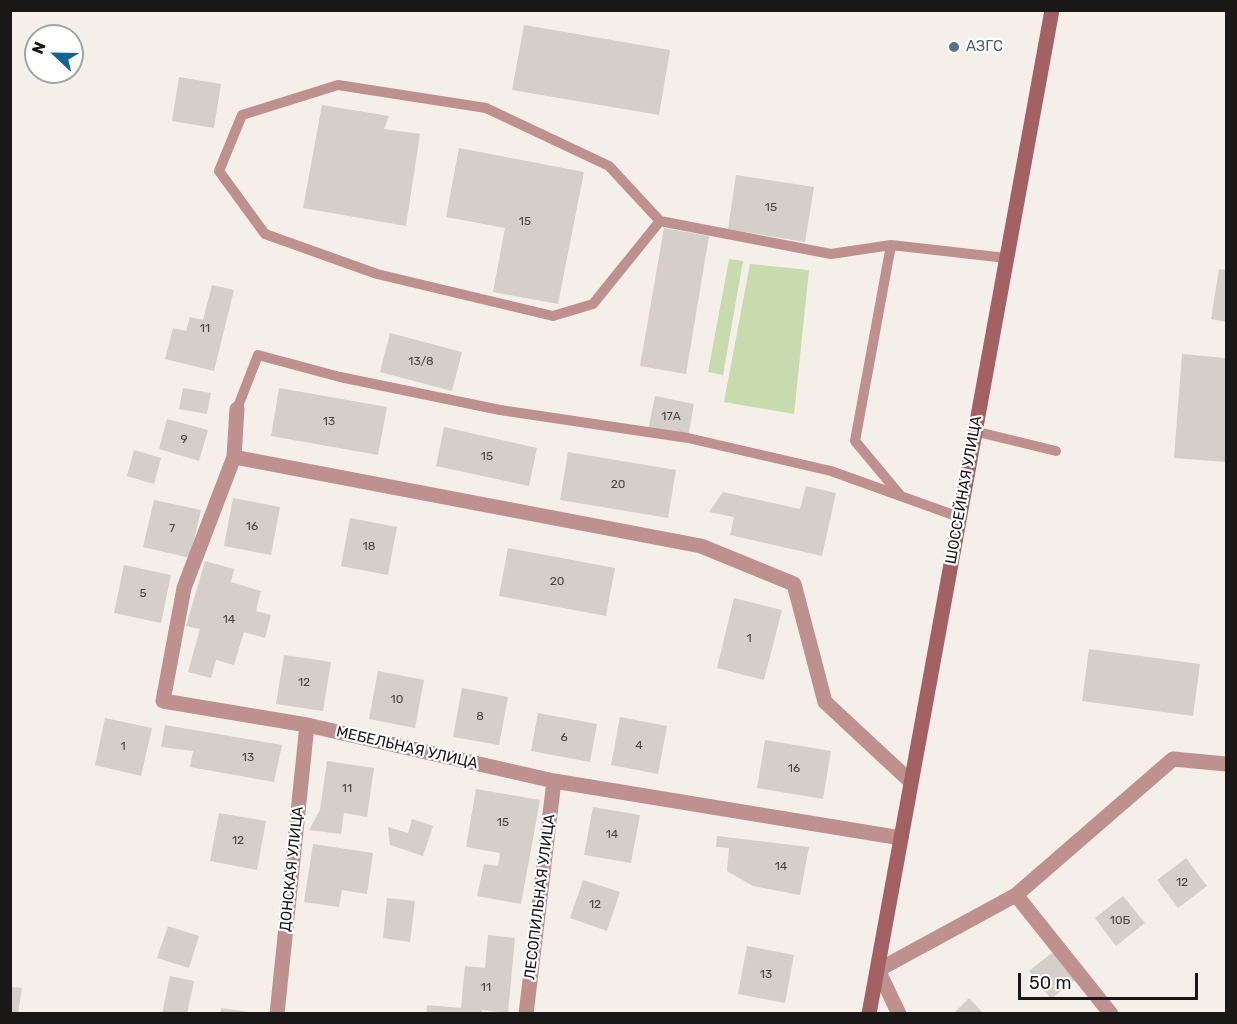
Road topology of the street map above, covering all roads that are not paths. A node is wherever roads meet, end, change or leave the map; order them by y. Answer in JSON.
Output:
{"nodes":[{"id":1,"x":1052,"y":10,"type":"edge"},
{"id":2,"x":660,"y":221,"type":"junction"},
{"id":3,"x":891,"y":245,"type":"junction"},
{"id":4,"x":1006,"y":258,"type":"junction"},
{"id":5,"x":237,"y":409,"type":"joint"},
{"id":6,"x":974,"y":431,"type":"junction"},
{"id":7,"x":1056,"y":452,"type":"dead end"},
{"id":8,"x":234,"y":458,"type":"junction"},
{"id":9,"x":901,"y":496,"type":"junction"},
{"id":10,"x":959,"y":517,"type":"junction"},
{"id":11,"x":307,"y":725,"type":"junction"},
{"id":12,"x":1227,"y":764,"type":"edge"},
{"id":13,"x":554,"y":781,"type":"junction"},
{"id":14,"x":910,"y":781,"type":"junction"},
{"id":15,"x":901,"y":838,"type":"junction"},
{"id":16,"x":1016,"y":896,"type":"junction"},
{"id":17,"x":878,"y":970,"type":"junction"},
{"id":18,"x":277,"y":1014,"type":"edge"},
{"id":19,"x":526,"y":1014,"type":"edge"},
{"id":20,"x":869,"y":1014,"type":"edge"},
{"id":21,"x":899,"y":1014,"type":"edge"},
{"id":22,"x":1111,"y":1014,"type":"edge"}],
"edges":[{"from":1,"to":4,"type":"main road","name":"ШОССЕЙНАЯ УЛИЦА"},
{"from":2,"to":2,"type":"lane"},
{"from":2,"to":3,"type":"lane"},
{"from":3,"to":4,"type":"lane"},
{"from":3,"to":9,"type":"lane"},
{"from":4,"to":6,"type":"main road","name":"ШОССЕЙНАЯ УЛИЦА"},
{"from":5,"to":8,"type":"street","name":"МЕБЕЛЬНАЯ УЛИЦА"},
{"from":5,"to":9,"type":"lane"},
{"from":6,"to":7,"type":"lane"},
{"from":6,"to":10,"type":"main road","name":"ШОССЕЙНАЯ УЛИЦА"},
{"from":8,"to":11,"type":"street","name":"МЕБЕЛЬНАЯ УЛИЦА"},
{"from":8,"to":14,"type":"street"},
{"from":9,"to":10,"type":"lane"},
{"from":10,"to":14,"type":"main road","name":"ШОССЕЙНАЯ УЛИЦА"},
{"from":11,"to":13,"type":"street","name":"МЕБЕЛЬНАЯ УЛИЦА"},
{"from":11,"to":18,"type":"street","name":"ДОНСКАЯ УЛИЦА"},
{"from":12,"to":16,"type":"street"},
{"from":13,"to":15,"type":"street","name":"МЕБЕЛЬНАЯ УЛИЦА"},
{"from":13,"to":19,"type":"street","name":"ЛЕСОПИЛЬНАЯ УЛИЦА"},
{"from":14,"to":15,"type":"main road","name":"ШОССЕЙНАЯ УЛИЦА"},
{"from":15,"to":17,"type":"main road","name":"ШОССЕЙНАЯ УЛИЦА"},
{"from":16,"to":17,"type":"street"},
{"from":16,"to":22,"type":"street"},
{"from":17,"to":20,"type":"main road","name":"ШОССЕЙНАЯ УЛИЦА"},
{"from":17,"to":21,"type":"street"}]}
